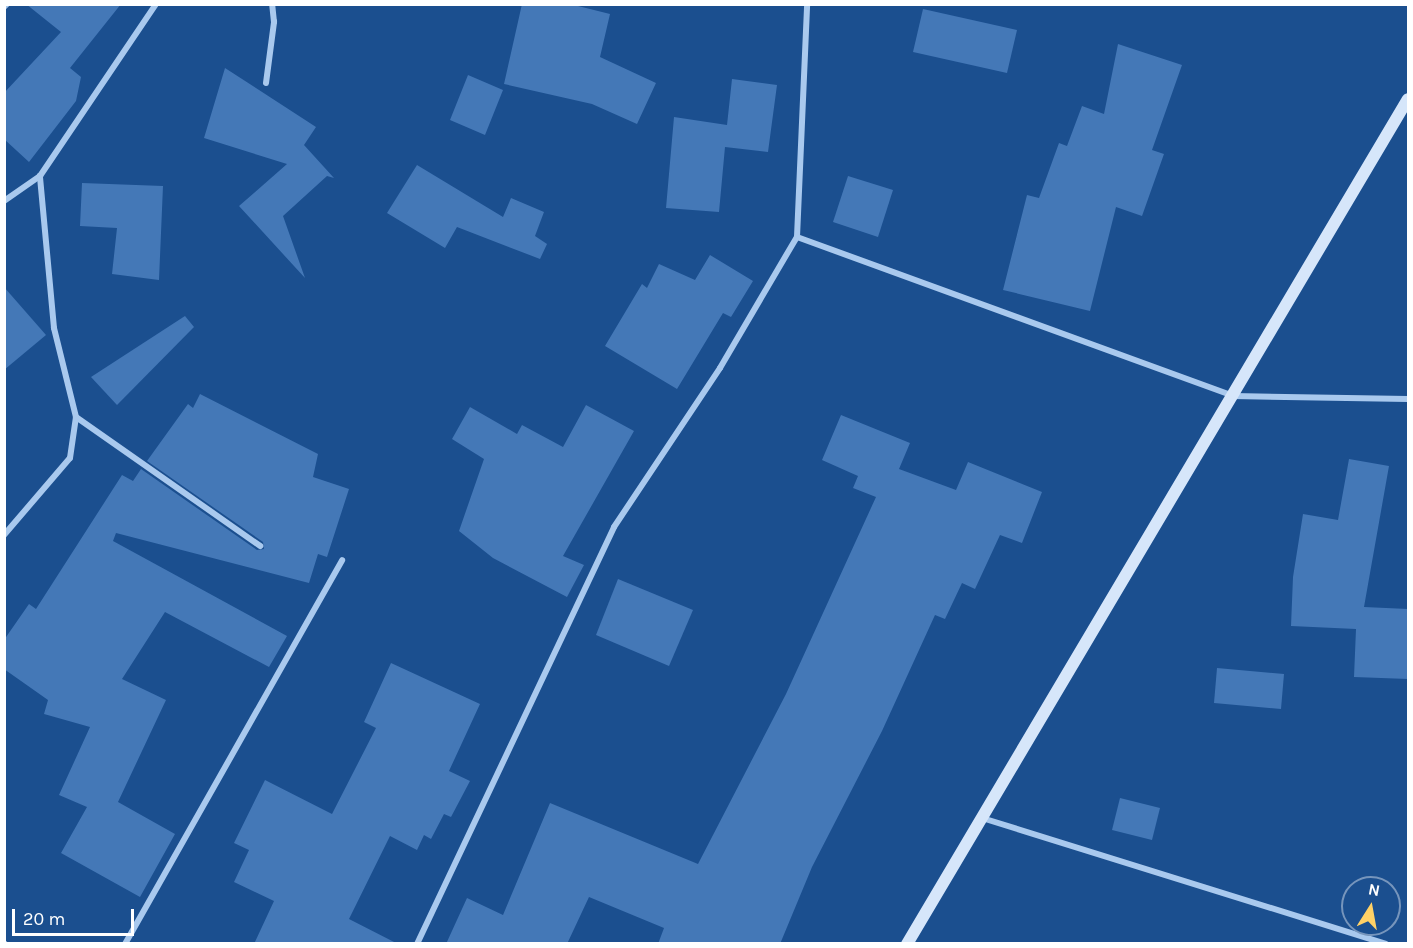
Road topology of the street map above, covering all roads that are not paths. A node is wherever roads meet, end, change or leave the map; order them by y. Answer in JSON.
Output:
{"nodes":[{"id":1,"x":156,"y":4,"type":"edge"},
{"id":2,"x":272,"y":4,"type":"edge"},
{"id":3,"x":807,"y":4,"type":"edge"},
{"id":4,"x":266,"y":83,"type":"dead end"},
{"id":5,"x":1408,"y":99,"type":"edge"},
{"id":6,"x":40,"y":176,"type":"junction"},
{"id":7,"x":4,"y":201,"type":"edge"},
{"id":8,"x":797,"y":237,"type":"junction"},
{"id":9,"x":1233,"y":396,"type":"junction"},
{"id":10,"x":1408,"y":399,"type":"edge"},
{"id":11,"x":76,"y":417,"type":"junction"},
{"id":12,"x":4,"y":535,"type":"edge"},
{"id":13,"x":260,"y":546,"type":"dead end"},
{"id":14,"x":342,"y":560,"type":"dead end"},
{"id":15,"x":982,"y":818,"type":"junction"},
{"id":16,"x":125,"y":944,"type":"edge"},
{"id":17,"x":417,"y":944,"type":"edge"},
{"id":18,"x":907,"y":944,"type":"edge"},
{"id":19,"x":1386,"y":944,"type":"edge"}],
"edges":[{"from":1,"to":6,"type":"street"},
{"from":2,"to":4,"type":"street"},
{"from":3,"to":8,"type":"street"},
{"from":5,"to":9,"type":"main road"},
{"from":6,"to":7,"type":"street"},
{"from":6,"to":11,"type":"street"},
{"from":8,"to":9,"type":"street"},
{"from":8,"to":17,"type":"street"},
{"from":9,"to":10,"type":"street"},
{"from":9,"to":15,"type":"main road"},
{"from":11,"to":12,"type":"street"},
{"from":11,"to":13,"type":"street"},
{"from":14,"to":16,"type":"street"},
{"from":15,"to":18,"type":"main road"},
{"from":15,"to":19,"type":"street"}]}
